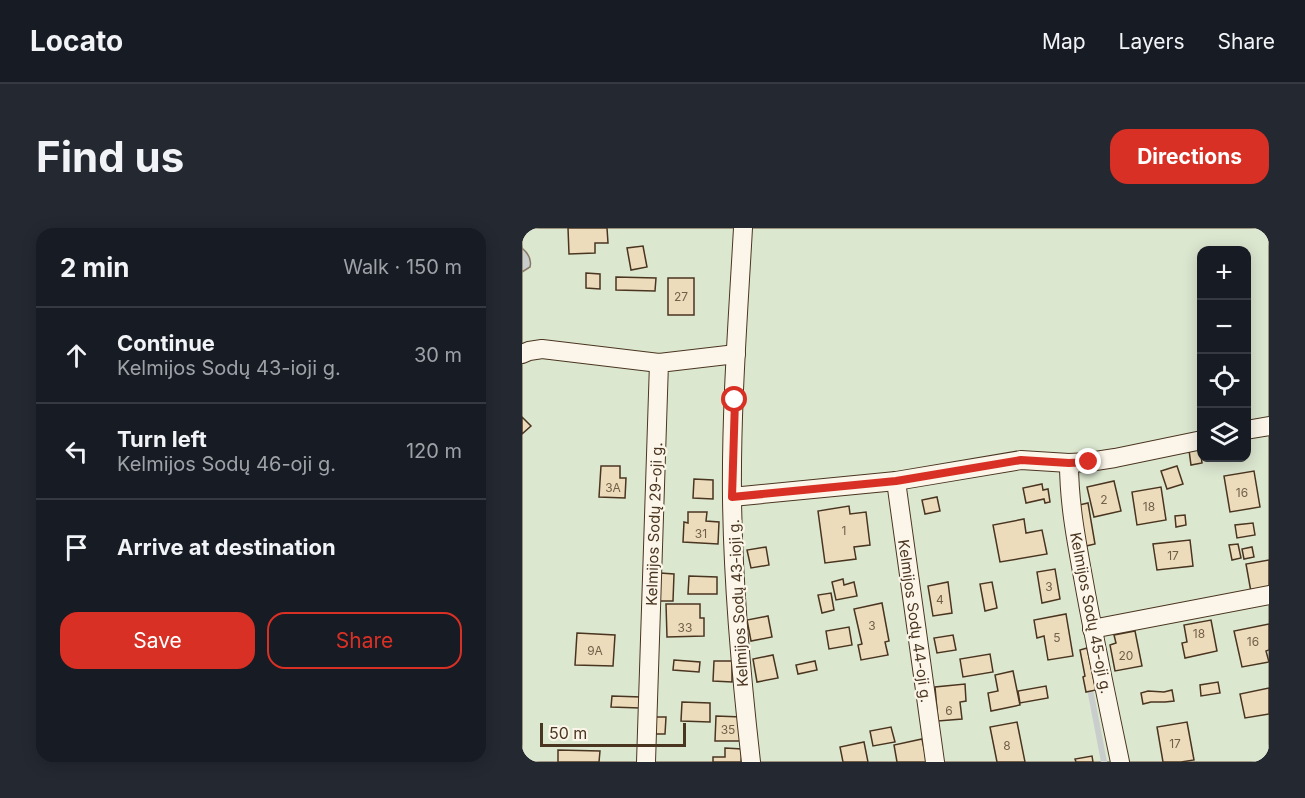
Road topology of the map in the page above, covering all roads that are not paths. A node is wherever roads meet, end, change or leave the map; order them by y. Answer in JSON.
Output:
{"nodes":[{"id":1,"x":743,"y":228,"type":"edge"},
{"id":2,"x":522,"y":354,"type":"edge"},
{"id":3,"x":736,"y":354,"type":"junction"},
{"id":4,"x":659,"y":363,"type":"junction"},
{"id":5,"x":1269,"y":426,"type":"edge"},
{"id":6,"x":1251,"y":429,"type":"edge"},
{"id":7,"x":1197,"y":441,"type":"edge"},
{"id":8,"x":1069,"y":463,"type":"junction"},
{"id":9,"x":896,"y":481,"type":"junction"},
{"id":10,"x":732,"y":497,"type":"junction"},
{"id":11,"x":1269,"y":595,"type":"edge"},
{"id":12,"x":1092,"y":629,"type":"junction"},
{"id":13,"x":646,"y":762,"type":"edge"},
{"id":14,"x":752,"y":762,"type":"edge"},
{"id":15,"x":935,"y":762,"type":"edge"},
{"id":16,"x":1120,"y":762,"type":"edge"}],
"edges":[{"from":1,"to":3,"type":"street","name":"Kelmijos Sodų 43-ioji g."},
{"from":2,"to":4,"type":"street"},
{"from":3,"to":4,"type":"street"},
{"from":3,"to":10,"type":"street","name":"Kelmijos Sodų 43-ioji g."},
{"from":4,"to":13,"type":"street","name":"Kelmijos Sodų 29-oji g."},
{"from":5,"to":6,"type":"street"},
{"from":7,"to":8,"type":"street"},
{"from":8,"to":9,"type":"street"},
{"from":8,"to":12,"type":"street","name":"Kelmijos Sodų 45-oji g."},
{"from":9,"to":10,"type":"street"},
{"from":9,"to":15,"type":"street","name":"Kelmijos Sodų 44-oji g."},
{"from":10,"to":14,"type":"street","name":"Kelmijos Sodų 43-ioji g."},
{"from":11,"to":12,"type":"street"},
{"from":12,"to":16,"type":"street","name":"Kelmijos Sodų 45-oji g."}]}
